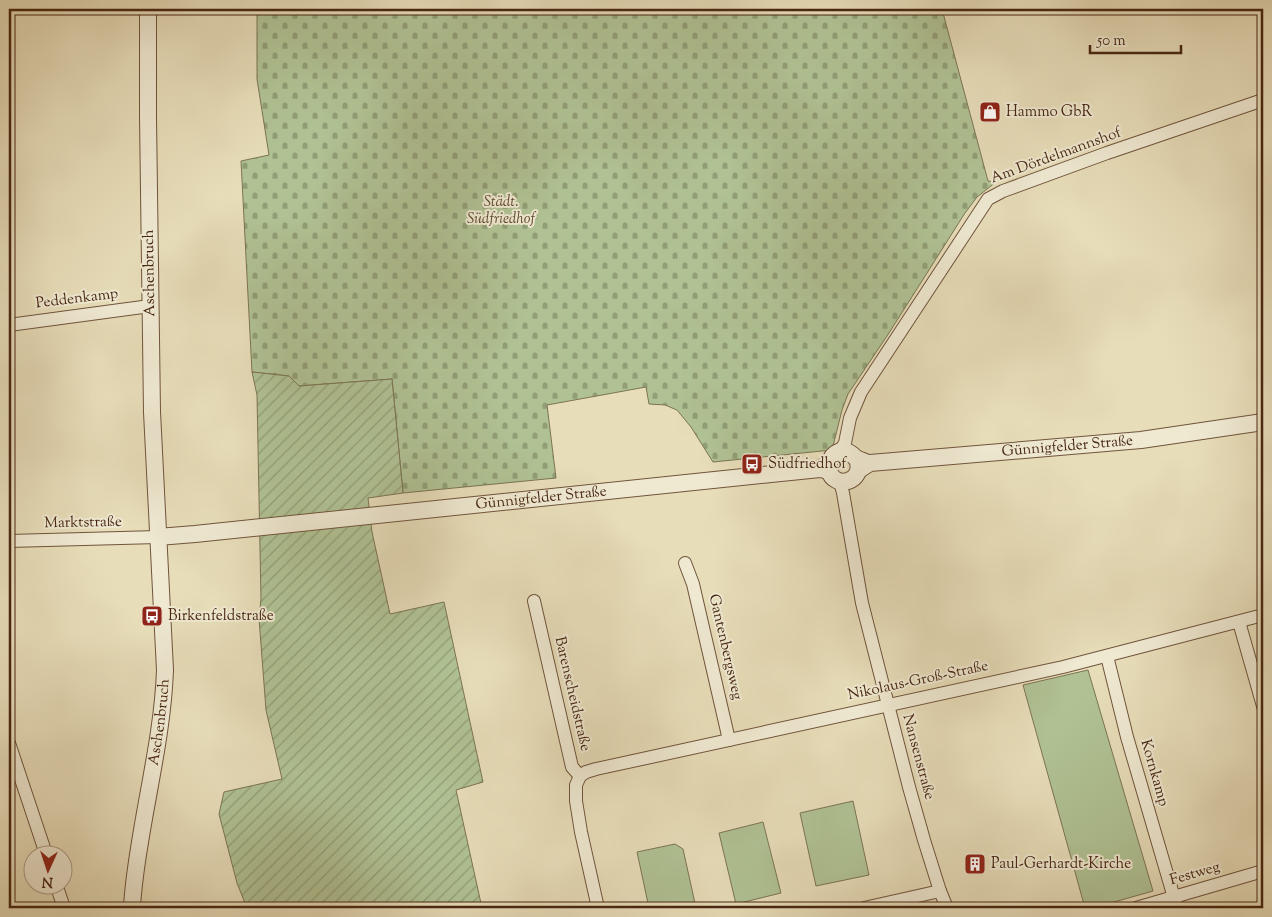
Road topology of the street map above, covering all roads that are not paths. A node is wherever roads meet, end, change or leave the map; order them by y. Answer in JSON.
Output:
{"nodes":[{"id":1,"x":148,"y":9,"type":"edge"},
{"id":2,"x":1263,"y":100,"type":"edge"},
{"id":3,"x":150,"y":306,"type":"junction"},
{"id":4,"x":9,"y":325,"type":"edge"},
{"id":5,"x":1263,"y":422,"type":"edge"},
{"id":6,"x":844,"y":466,"type":"junction"},
{"id":7,"x":158,"y":537,"type":"junction"},
{"id":8,"x":9,"y":541,"type":"edge"},
{"id":9,"x":685,"y":563,"type":"dead end"},
{"id":10,"x":534,"y":601,"type":"dead end"},
{"id":11,"x":1263,"y":615,"type":"edge"},
{"id":12,"x":1239,"y":622,"type":"junction"},
{"id":13,"x":1107,"y":656,"type":"junction"},
{"id":14,"x":888,"y":704,"type":"junction"},
{"id":15,"x":1263,"y":706,"type":"edge"},
{"id":16,"x":729,"y":740,"type":"junction"},
{"id":17,"x":9,"y":747,"type":"edge"},
{"id":18,"x":580,"y":776,"type":"junction"},
{"id":19,"x":43,"y":844,"type":"edge"},
{"id":20,"x":1263,"y":871,"type":"edge"},
{"id":21,"x":940,"y":891,"type":"junction"},
{"id":22,"x":59,"y":894,"type":"edge"},
{"id":23,"x":1176,"y":903,"type":"edge"},
{"id":24,"x":64,"y":908,"type":"edge"},
{"id":25,"x":132,"y":908,"type":"edge"},
{"id":26,"x":598,"y":908,"type":"edge"},
{"id":27,"x":864,"y":908,"type":"edge"},
{"id":28,"x":947,"y":908,"type":"edge"},
{"id":29,"x":1136,"y":908,"type":"edge"}],
"edges":[{"from":1,"to":3,"type":"street","name":"Aschenbruch"},
{"from":2,"to":6,"type":"street","name":"Am Dördelmannshof"},
{"from":3,"to":4,"type":"street","name":"Peddenkamp"},
{"from":3,"to":7,"type":"street","name":"Aschenbruch"},
{"from":5,"to":6,"type":"street","name":"Günnigfelder Straße"},
{"from":6,"to":7,"type":"street","name":"Günnigfelder Straße"},
{"from":6,"to":14,"type":"street","name":"Nansenstraße"},
{"from":7,"to":8,"type":"street","name":"Marktstraße"},
{"from":7,"to":25,"type":"street","name":"Aschenbruch"},
{"from":9,"to":16,"type":"street","name":"Gantenbergsweg"},
{"from":10,"to":18,"type":"street","name":"Barenscheidstraße"},
{"from":11,"to":12,"type":"street","name":"Nikolaus-Groß-Straße"},
{"from":12,"to":13,"type":"street","name":"Nikolaus-Groß-Straße"},
{"from":12,"to":15,"type":"street"},
{"from":13,"to":14,"type":"street","name":"Nikolaus-Groß-Straße"},
{"from":13,"to":23,"type":"street","name":"Kornkamp"},
{"from":14,"to":16,"type":"street","name":"Nikolaus-Groß-Straße"},
{"from":14,"to":21,"type":"street","name":"Nansenstraße"},
{"from":16,"to":18,"type":"street","name":"Nikolaus-Groß-Straße"},
{"from":17,"to":19,"type":"street"},
{"from":18,"to":26,"type":"street"},
{"from":20,"to":23,"type":"street","name":"Festweg"},
{"from":21,"to":27,"type":"street"},
{"from":21,"to":28,"type":"street","name":"Nansenstraße"},
{"from":22,"to":24,"type":"street"},
{"from":23,"to":29,"type":"street","name":"Festweg"}]}
